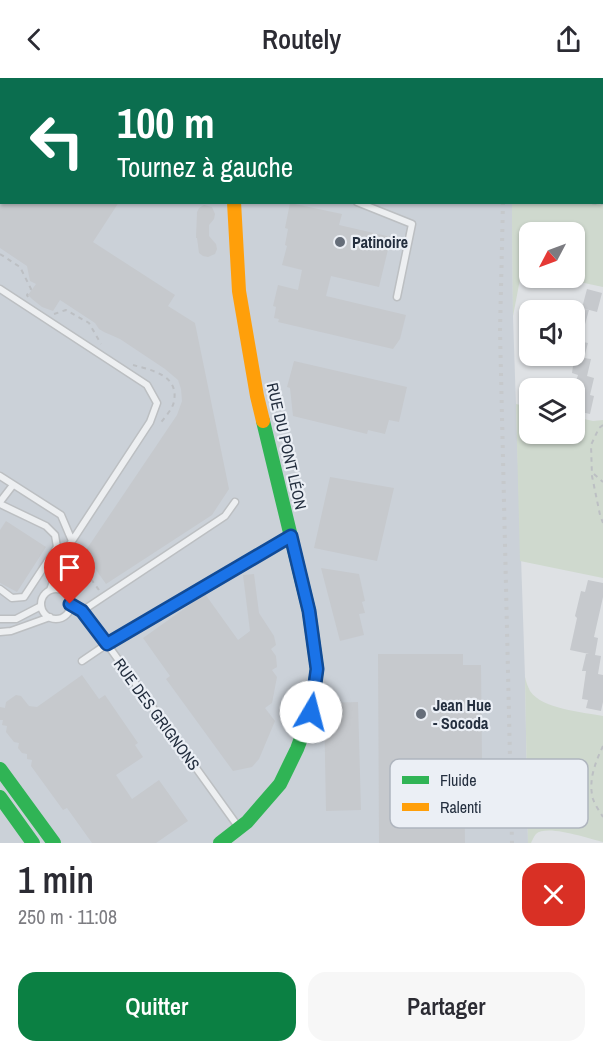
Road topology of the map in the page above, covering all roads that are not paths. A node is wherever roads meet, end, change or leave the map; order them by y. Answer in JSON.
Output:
{"nodes":[{"id":1,"x":234,"y":204,"type":"edge"},
{"id":2,"x":362,"y":204,"type":"edge"},
{"id":3,"x":0,"y":289,"type":"edge"},
{"id":4,"x":396,"y":297,"type":"dead end"},
{"id":5,"x":0,"y":476,"type":"edge"},
{"id":6,"x":13,"y":485,"type":"junction"},
{"id":7,"x":235,"y":502,"type":"dead end"},
{"id":8,"x":0,"y":503,"type":"edge"},
{"id":9,"x":291,"y":536,"type":"junction"},
{"id":10,"x":72,"y":541,"type":"junction"},
{"id":11,"x":0,"y":589,"type":"edge"},
{"id":12,"x":50,"y":590,"type":"junction"},
{"id":13,"x":70,"y":604,"type":"junction"},
{"id":14,"x":41,"y":606,"type":"junction"},
{"id":15,"x":82,"y":611,"type":"junction"},
{"id":16,"x":50,"y":617,"type":"junction"},
{"id":17,"x":0,"y":619,"type":"edge"},
{"id":18,"x":0,"y":632,"type":"edge"},
{"id":19,"x":107,"y":644,"type":"junction"},
{"id":20,"x":82,"y":661,"type":"dead end"},
{"id":21,"x":0,"y":768,"type":"edge"},
{"id":22,"x":0,"y":797,"type":"edge"},
{"id":23,"x":239,"y":828,"type":"junction"},
{"id":24,"x":33,"y":843,"type":"edge"},
{"id":25,"x":54,"y":843,"type":"edge"},
{"id":26,"x":220,"y":843,"type":"edge"}],
"edges":[{"from":1,"to":9,"type":"street","name":"RUE DU PONT LÉON"},
{"from":2,"to":4,"type":"lane"},
{"from":3,"to":10,"type":"lane"},
{"from":5,"to":6,"type":"lane"},
{"from":6,"to":8,"type":"lane"},
{"from":6,"to":10,"type":"lane"},
{"from":7,"to":15,"type":"lane"},
{"from":8,"to":11,"type":"lane"},
{"from":9,"to":19,"type":"lane"},
{"from":9,"to":23,"type":"street","name":"RUE DU PONT LÉON"},
{"from":10,"to":12,"type":"lane"},
{"from":12,"to":13,"type":"lane"},
{"from":12,"to":14,"type":"lane"},
{"from":13,"to":15,"type":"lane","name":"RUE DES GRIGNONS"},
{"from":13,"to":16,"type":"lane"},
{"from":14,"to":16,"type":"lane"},
{"from":14,"to":17,"type":"lane"},
{"from":15,"to":19,"type":"lane","name":"RUE DES GRIGNONS"},
{"from":16,"to":18,"type":"lane"},
{"from":19,"to":20,"type":"lane"},
{"from":19,"to":23,"type":"lane","name":"RUE DES GRIGNONS"},
{"from":21,"to":25,"type":"street"},
{"from":22,"to":24,"type":"street"},
{"from":23,"to":26,"type":"street","name":"RUE DU PONT LÉON"}]}
